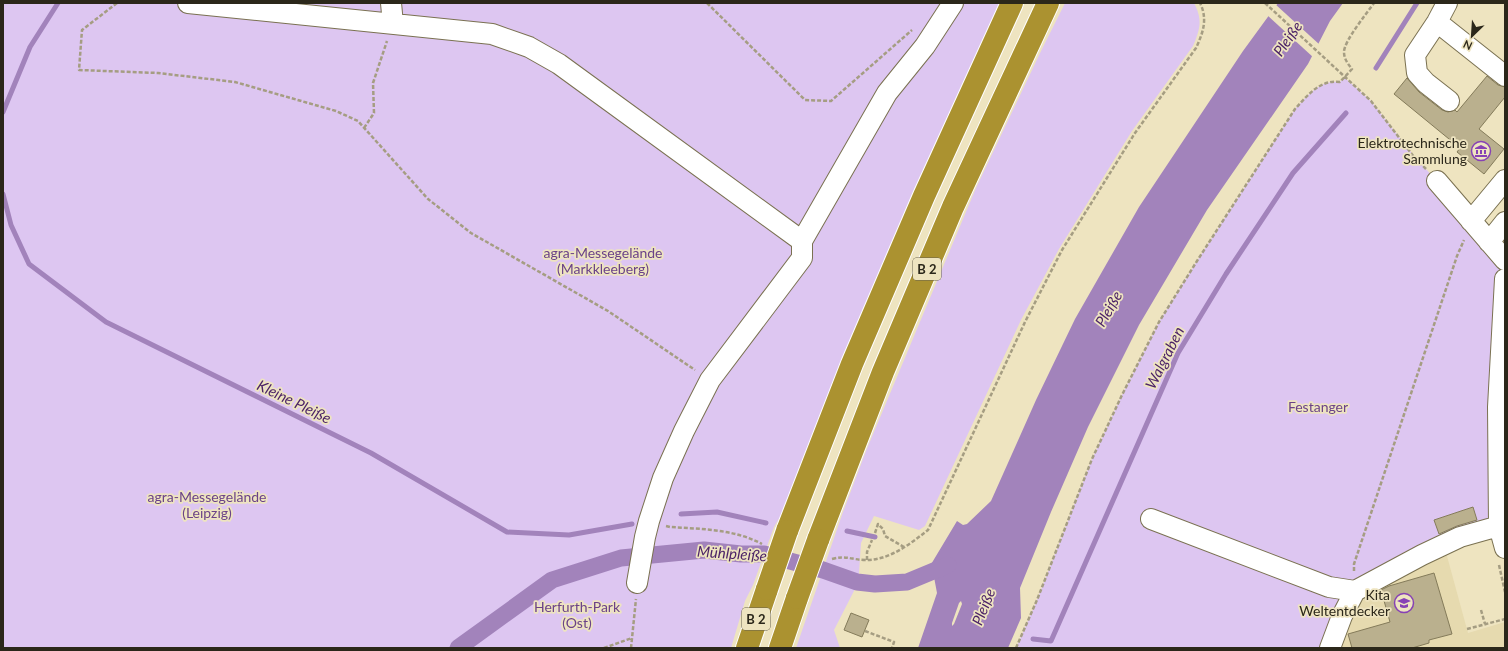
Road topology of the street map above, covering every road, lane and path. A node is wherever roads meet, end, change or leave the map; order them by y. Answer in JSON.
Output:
{"nodes":[{"id":1,"x":117,"y":3,"type":"edge"},
{"id":2,"x":188,"y":3,"type":"edge"},
{"id":3,"x":391,"y":3,"type":"edge"},
{"id":4,"x":707,"y":3,"type":"edge"},
{"id":5,"x":953,"y":3,"type":"edge"},
{"id":6,"x":1012,"y":3,"type":"edge"},
{"id":7,"x":1048,"y":3,"type":"edge"},
{"id":8,"x":1200,"y":3,"type":"edge"},
{"id":9,"x":1265,"y":3,"type":"edge"},
{"id":10,"x":1374,"y":3,"type":"edge"},
{"id":11,"x":1447,"y":3,"type":"edge"},
{"id":12,"x":1437,"y":22,"type":"junction"},
{"id":13,"x":393,"y":24,"type":"junction"},
{"id":14,"x":914,"y":29,"type":"dead end"},
{"id":15,"x":1505,"y":76,"type":"edge"},
{"id":16,"x":1344,"y":77,"type":"junction"},
{"id":17,"x":1448,"y":101,"type":"dead end"},
{"id":18,"x":364,"y":128,"type":"junction"},
{"id":19,"x":1505,"y":180,"type":"edge"},
{"id":20,"x":1437,"y":181,"type":"joint"},
{"id":21,"x":1471,"y":221,"type":"junction"},
{"id":22,"x":1505,"y":222,"type":"edge"},
{"id":23,"x":802,"y":241,"type":"junction"},
{"id":24,"x":1490,"y":242,"type":"junction"},
{"id":25,"x":1505,"y":260,"type":"edge"},
{"id":26,"x":1505,"y":279,"type":"edge"},
{"id":27,"x":710,"y":380,"type":"junction"},
{"id":28,"x":1151,"y":519,"type":"dead end"},
{"id":29,"x":1500,"y":526,"type":"junction"},
{"id":30,"x":647,"y":529,"type":"junction"},
{"id":31,"x":875,"y":533,"type":"dead end"},
{"id":32,"x":872,"y":540,"type":"dead end"},
{"id":33,"x":764,"y":545,"type":"dead end"},
{"id":34,"x":904,"y":547,"type":"junction"},
{"id":35,"x":1505,"y":548,"type":"edge"},
{"id":36,"x":867,"y":560,"type":"junction"},
{"id":37,"x":828,"y":561,"type":"dead end"},
{"id":38,"x":638,"y":578,"type":"joint"},
{"id":39,"x":1355,"y":591,"type":"junction"},
{"id":40,"x":1481,"y":610,"type":"dead end"},
{"id":41,"x":1505,"y":619,"type":"edge"},
{"id":42,"x":1485,"y":624,"type":"junction"},
{"id":43,"x":1467,"y":629,"type":"dead end"},
{"id":44,"x":865,"y":631,"type":"dead end"},
{"id":45,"x":632,"y":638,"type":"junction"},
{"id":46,"x":604,"y":648,"type":"edge"},
{"id":47,"x":631,"y":648,"type":"edge"},
{"id":48,"x":747,"y":648,"type":"edge"},
{"id":49,"x":780,"y":648,"type":"edge"},
{"id":50,"x":892,"y":648,"type":"edge"},
{"id":51,"x":1016,"y":648,"type":"edge"},
{"id":52,"x":1330,"y":648,"type":"edge"}],
"edges":[{"from":1,"to":18,"type":"path"},
{"from":2,"to":13,"type":"street"},
{"from":3,"to":13,"type":"street"},
{"from":4,"to":14,"type":"path"},
{"from":5,"to":23,"type":"street"},
{"from":6,"to":48,"type":"highway","number":"B 2","bridge":true},
{"from":7,"to":49,"type":"highway","number":"B 2","bridge":true},
{"from":8,"to":34,"type":"path"},
{"from":9,"to":16,"type":"path"},
{"from":10,"to":16,"type":"path"},
{"from":11,"to":12,"type":"street"},
{"from":12,"to":15,"type":"street"},
{"from":12,"to":17,"type":"street"},
{"from":13,"to":18,"type":"path"},
{"from":13,"to":23,"type":"street"},
{"from":16,"to":20,"type":"path"},
{"from":16,"to":51,"type":"path"},
{"from":18,"to":27,"type":"path"},
{"from":19,"to":21,"type":"street"},
{"from":20,"to":21,"type":"street"},
{"from":21,"to":24,"type":"street"},
{"from":21,"to":39,"type":"path"},
{"from":22,"to":24,"type":"street"},
{"from":23,"to":27,"type":"street"},
{"from":24,"to":25,"type":"street"},
{"from":26,"to":29,"type":"street"},
{"from":27,"to":30,"type":"street"},
{"from":28,"to":39,"type":"street"},
{"from":29,"to":35,"type":"street"},
{"from":29,"to":39,"type":"street"},
{"from":30,"to":33,"type":"path"},
{"from":30,"to":38,"type":"street"},
{"from":31,"to":34,"type":"path"},
{"from":32,"to":36,"type":"path"},
{"from":34,"to":36,"type":"path"},
{"from":36,"to":37,"type":"path"},
{"from":38,"to":45,"type":"path"},
{"from":39,"to":52,"type":"street"},
{"from":40,"to":42,"type":"path"},
{"from":41,"to":42,"type":"path"},
{"from":42,"to":43,"type":"path"},
{"from":44,"to":50,"type":"path"},
{"from":45,"to":46,"type":"path"},
{"from":45,"to":47,"type":"path"}]}
